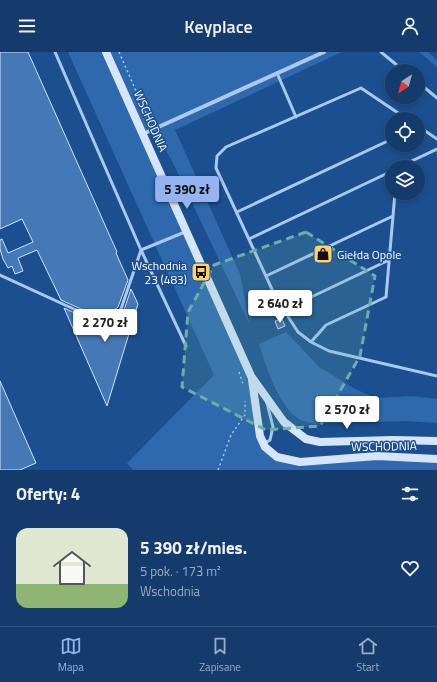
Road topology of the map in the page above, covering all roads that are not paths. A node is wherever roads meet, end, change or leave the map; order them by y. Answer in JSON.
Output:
{"nodes":[{"id":1,"x":55,"y":52,"type":"edge"},
{"id":2,"x":106,"y":52,"type":"edge"},
{"id":3,"x":324,"y":52,"type":"edge"},
{"id":4,"x":381,"y":52,"type":"edge"},
{"id":5,"x":396,"y":64,"type":"edge"},
{"id":6,"x":277,"y":73,"type":"junction"},
{"id":7,"x":425,"y":88,"type":"edge"},
{"id":8,"x":437,"y":98,"type":"edge"},
{"id":9,"x":397,"y":112,"type":"edge"},
{"id":10,"x":296,"y":116,"type":"junction"},
{"id":11,"x":425,"y":131,"type":"edge"},
{"id":12,"x":143,"y":134,"type":"junction"},
{"id":13,"x":437,"y":139,"type":"edge"},
{"id":14,"x":385,"y":142,"type":"edge"},
{"id":15,"x":437,"y":149,"type":"edge"},
{"id":16,"x":414,"y":160,"type":"edge"},
{"id":17,"x":385,"y":173,"type":"edge"},
{"id":18,"x":394,"y":200,"type":"edge"},
{"id":19,"x":237,"y":212,"type":"junction"},
{"id":20,"x":393,"y":216,"type":"junction"},
{"id":21,"x":185,"y":232,"type":"junction"},
{"id":22,"x":249,"y":239,"type":"junction"},
{"id":23,"x":141,"y":250,"type":"junction"},
{"id":24,"x":390,"y":260,"type":"junction"},
{"id":25,"x":0,"y":275,"type":"edge"},
{"id":26,"x":266,"y":276,"type":"junction"},
{"id":27,"x":284,"y":310,"type":"junction"},
{"id":28,"x":311,"y":342,"type":"junction"},
{"id":29,"x":186,"y":346,"type":"dead end"},
{"id":30,"x":251,"y":376,"type":"junction"},
{"id":31,"x":437,"y":376,"type":"edge"},
{"id":32,"x":265,"y":397,"type":"junction"},
{"id":33,"x":261,"y":440,"type":"junction"},
{"id":34,"x":437,"y":441,"type":"edge"},
{"id":35,"x":437,"y":459,"type":"edge"}],
"edges":[{"from":1,"to":23,"type":"lane"},
{"from":2,"to":12,"type":"street","name":"WSCHODNIA"},
{"from":3,"to":6,"type":"street"},
{"from":4,"to":5,"type":"lane"},
{"from":6,"to":10,"type":"lane"},
{"from":6,"to":12,"type":"street"},
{"from":7,"to":8,"type":"lane"},
{"from":9,"to":10,"type":"lane"},
{"from":10,"to":19,"type":"lane"},
{"from":11,"to":13,"type":"lane"},
{"from":12,"to":21,"type":"street","name":"WSCHODNIA"},
{"from":14,"to":19,"type":"lane"},
{"from":15,"to":16,"type":"lane"},
{"from":17,"to":22,"type":"lane"},
{"from":18,"to":20,"type":"lane"},
{"from":19,"to":22,"type":"lane"},
{"from":20,"to":24,"type":"lane"},
{"from":20,"to":26,"type":"lane"},
{"from":21,"to":23,"type":"lane"},
{"from":21,"to":30,"type":"street","name":"WSCHODNIA"},
{"from":22,"to":26,"type":"lane"},
{"from":23,"to":25,"type":"lane"},
{"from":23,"to":29,"type":"lane"},
{"from":24,"to":27,"type":"lane"},
{"from":24,"to":28,"type":"lane"},
{"from":26,"to":27,"type":"lane"},
{"from":27,"to":28,"type":"lane"},
{"from":28,"to":31,"type":"lane"},
{"from":30,"to":32,"type":"street","name":"WSCHODNIA"},
{"from":30,"to":33,"type":"street","name":"WSCHODNIA"},
{"from":32,"to":33,"type":"lane"},
{"from":32,"to":34,"type":"street","name":"WSCHODNIA"},
{"from":33,"to":35,"type":"street","name":"WSCHODNIA"}]}
